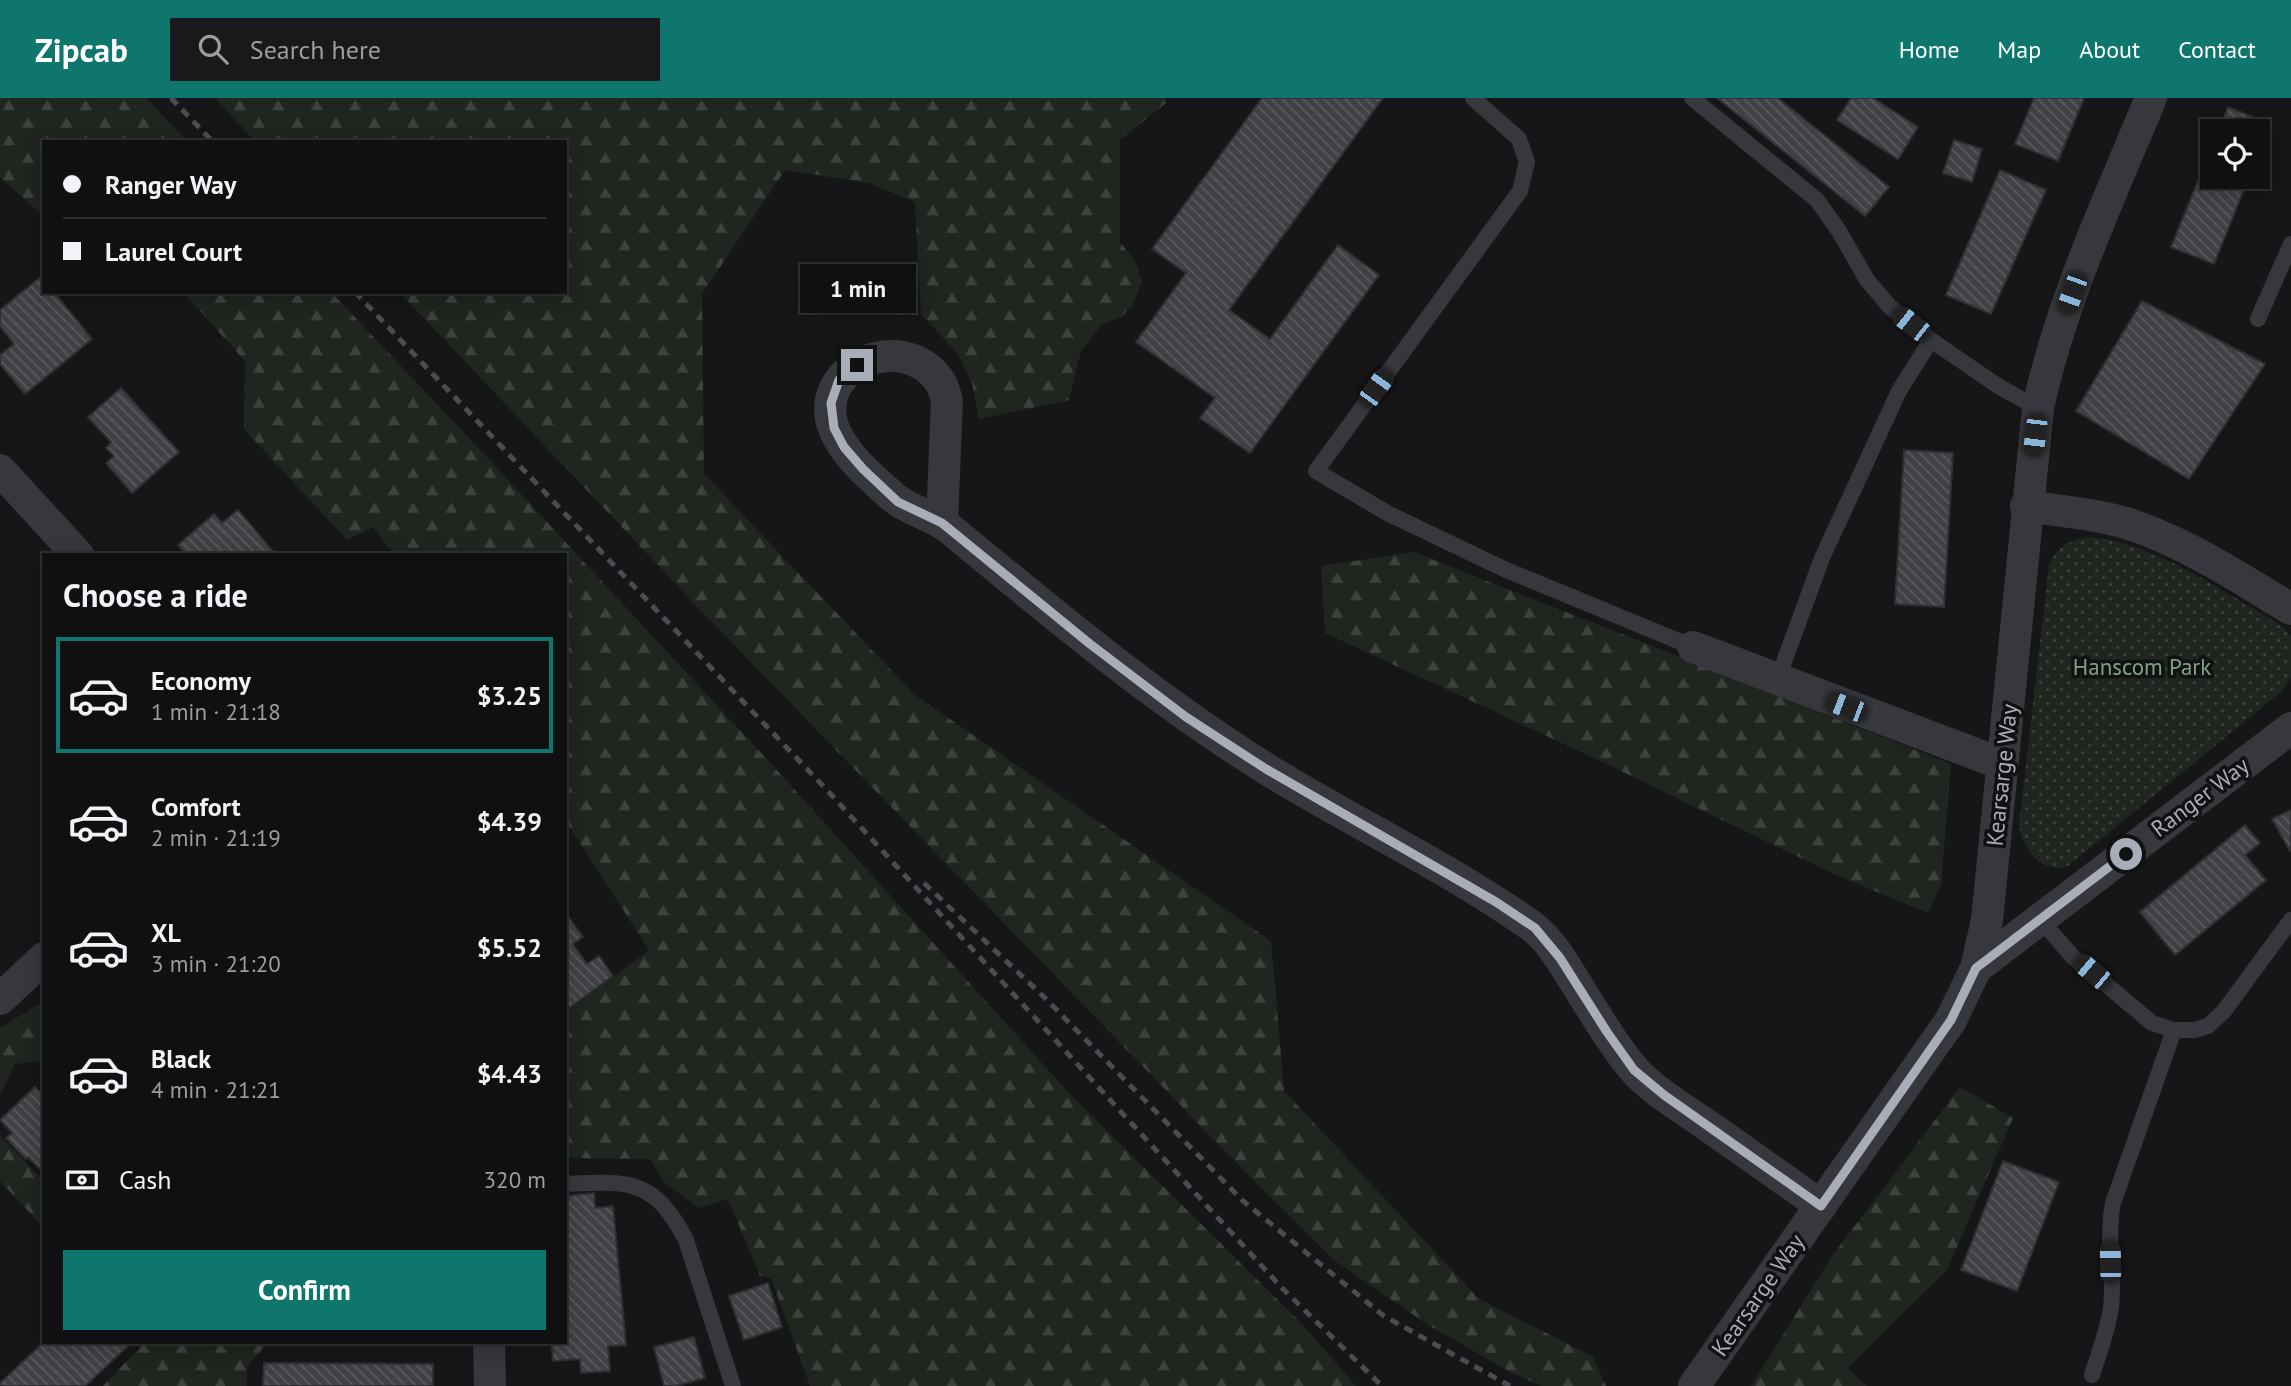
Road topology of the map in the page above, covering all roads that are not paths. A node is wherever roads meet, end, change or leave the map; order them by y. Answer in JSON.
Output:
{"nodes":[{"id":1,"x":1472,"y":98,"type":"edge"},
{"id":2,"x":1692,"y":98,"type":"edge"},
{"id":3,"x":2151,"y":98,"type":"edge"},
{"id":4,"x":2291,"y":243,"type":"edge"},
{"id":5,"x":2258,"y":318,"type":"dead end"},
{"id":6,"x":1931,"y":340,"type":"junction"},
{"id":7,"x":2038,"y":408,"type":"junction"},
{"id":8,"x":0,"y":470,"type":"edge"},
{"id":9,"x":2026,"y":506,"type":"junction"},
{"id":10,"x":942,"y":523,"type":"junction"},
{"id":11,"x":76,"y":553,"type":"edge"},
{"id":12,"x":2291,"y":609,"type":"edge"},
{"id":13,"x":1693,"y":647,"type":"joint"},
{"id":14,"x":1777,"y":681,"type":"junction"},
{"id":15,"x":2291,"y":729,"type":"edge"},
{"id":16,"x":2002,"y":764,"type":"junction"},
{"id":17,"x":2040,"y":919,"type":"junction"},
{"id":18,"x":2291,"y":920,"type":"edge"},
{"id":19,"x":42,"y":960,"type":"edge"},
{"id":20,"x":1976,"y":968,"type":"junction"},
{"id":21,"x":0,"y":999,"type":"edge"},
{"id":22,"x":2174,"y":1030,"type":"junction"},
{"id":23,"x":567,"y":1184,"type":"edge"},
{"id":24,"x":1821,"y":1206,"type":"junction"},
{"id":25,"x":489,"y":1344,"type":"edge"},
{"id":26,"x":2092,"y":1375,"type":"dead end"},
{"id":27,"x":490,"y":1386,"type":"edge"},
{"id":28,"x":733,"y":1386,"type":"edge"},
{"id":29,"x":1694,"y":1386,"type":"edge"}],
"edges":[{"from":1,"to":13,"type":"lane"},
{"from":2,"to":6,"type":"lane"},
{"from":3,"to":7,"type":"street","name":"Kearsarge Way"},
{"from":4,"to":5,"type":"lane"},
{"from":6,"to":7,"type":"lane"},
{"from":6,"to":14,"type":"lane"},
{"from":7,"to":9,"type":"street","name":"Kearsarge Way"},
{"from":8,"to":11,"type":"street"},
{"from":9,"to":12,"type":"street"},
{"from":9,"to":16,"type":"street","name":"Kearsarge Way"},
{"from":10,"to":10,"type":"street"},
{"from":10,"to":24,"type":"street"},
{"from":13,"to":14,"type":"street"},
{"from":14,"to":16,"type":"street"},
{"from":15,"to":17,"type":"street","name":"Ranger Way"},
{"from":16,"to":20,"type":"street","name":"Kearsarge Way"},
{"from":17,"to":20,"type":"street","name":"Ranger Way"},
{"from":17,"to":22,"type":"lane"},
{"from":18,"to":22,"type":"lane"},
{"from":19,"to":21,"type":"street"},
{"from":20,"to":24,"type":"street","name":"Kearsarge Way"},
{"from":22,"to":26,"type":"lane"},
{"from":23,"to":28,"type":"lane"},
{"from":24,"to":29,"type":"street","name":"Kearsarge Way"},
{"from":25,"to":27,"type":"street"}]}
